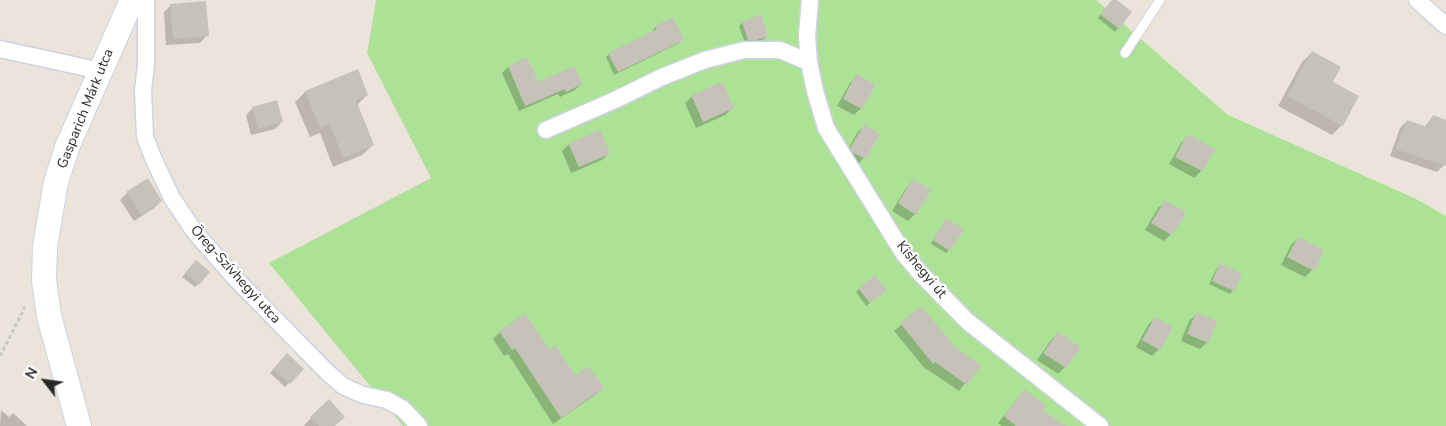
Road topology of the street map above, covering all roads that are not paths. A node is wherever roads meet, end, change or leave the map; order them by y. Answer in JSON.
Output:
{"nodes":[{"id":1,"x":132,"y":0,"type":"edge"},
{"id":2,"x":146,"y":0,"type":"edge"},
{"id":3,"x":810,"y":0,"type":"edge"},
{"id":4,"x":1160,"y":0,"type":"edge"},
{"id":5,"x":1417,"y":0,"type":"edge"},
{"id":6,"x":1446,"y":26,"type":"edge"},
{"id":7,"x":0,"y":49,"type":"edge"},
{"id":8,"x":1124,"y":53,"type":"dead end"},
{"id":9,"x":809,"y":62,"type":"junction"},
{"id":10,"x":101,"y":71,"type":"junction"},
{"id":11,"x":546,"y":130,"type":"dead end"},
{"id":12,"x":79,"y":426,"type":"edge"},
{"id":13,"x":420,"y":426,"type":"edge"},
{"id":14,"x":1100,"y":426,"type":"edge"}],
"edges":[{"from":1,"to":10,"type":"street","name":"Gasparich Márk utca"},
{"from":2,"to":13,"type":"street","name":"Öreg-Szívhegyi utca"},
{"from":3,"to":9,"type":"street","name":"Kishegyi út"},
{"from":4,"to":8,"type":"lane"},
{"from":5,"to":6,"type":"street"},
{"from":7,"to":10,"type":"street"},
{"from":9,"to":11,"type":"street"},
{"from":9,"to":14,"type":"street","name":"Kishegyi út"},
{"from":10,"to":12,"type":"street","name":"Gasparich Márk utca"}]}
